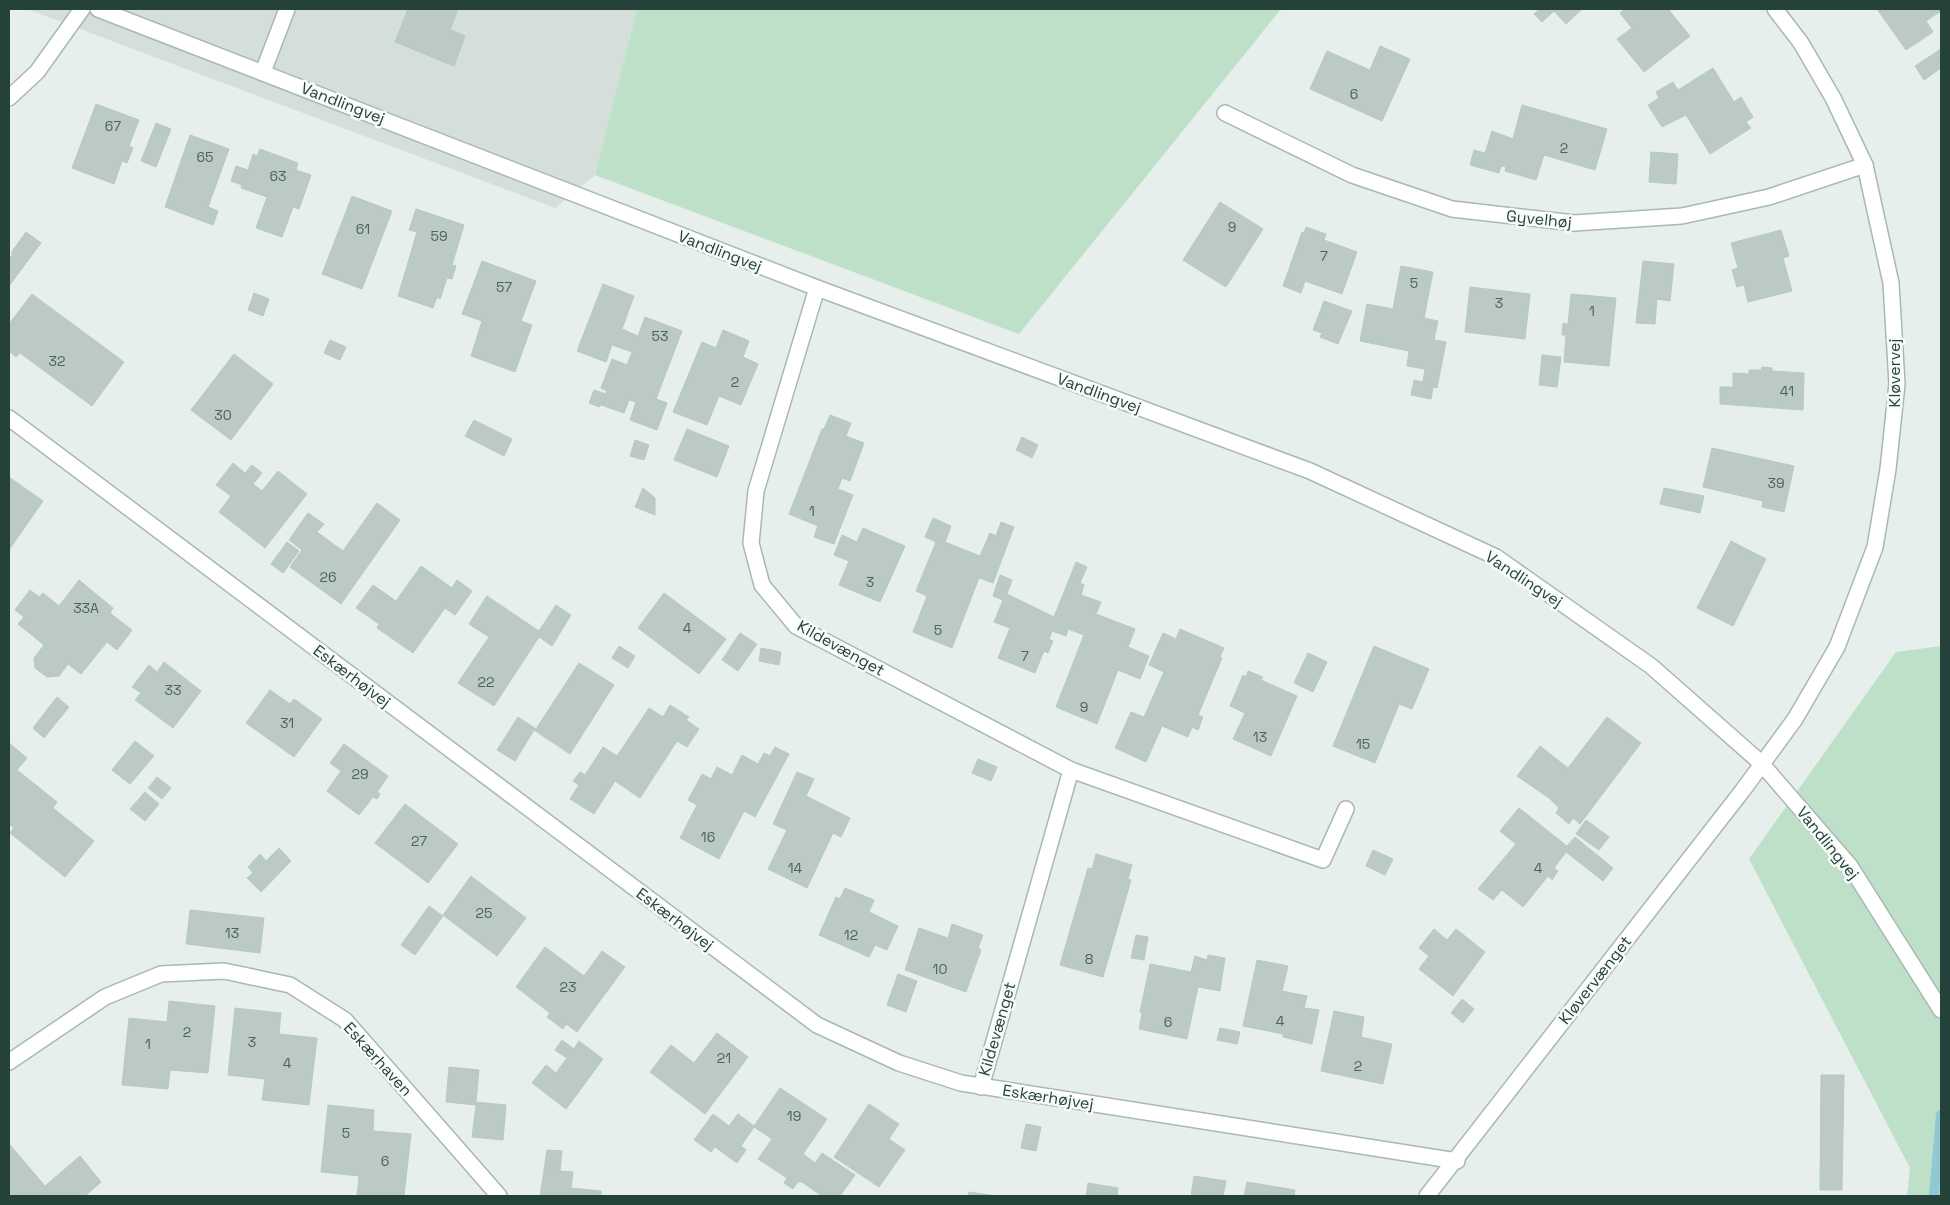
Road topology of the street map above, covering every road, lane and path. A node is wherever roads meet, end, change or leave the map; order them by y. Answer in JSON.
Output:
{"nodes":[{"id":1,"x":82,"y":9,"type":"edge"},
{"id":2,"x":98,"y":9,"type":"edge"},
{"id":3,"x":288,"y":9,"type":"edge"},
{"id":4,"x":1775,"y":9,"type":"edge"},
{"id":5,"x":263,"y":72,"type":"junction"},
{"id":6,"x":9,"y":98,"type":"edge"},
{"id":7,"x":1226,"y":113,"type":"dead end"},
{"id":8,"x":1865,"y":166,"type":"junction"},
{"id":9,"x":817,"y":288,"type":"junction"},
{"id":10,"x":9,"y":418,"type":"edge"},
{"id":11,"x":1761,"y":763,"type":"junction"},
{"id":12,"x":1071,"y":770,"type":"junction"},
{"id":13,"x":1346,"y":809,"type":"dead end"},
{"id":14,"x":1941,"y":1010,"type":"edge"},
{"id":15,"x":9,"y":1062,"type":"edge"},
{"id":16,"x":981,"y":1087,"type":"junction"},
{"id":17,"x":1457,"y":1162,"type":"junction"},
{"id":18,"x":499,"y":1196,"type":"edge"},
{"id":19,"x":1428,"y":1196,"type":"edge"}],
"edges":[{"from":1,"to":6,"type":"street"},
{"from":2,"to":5,"type":"street","name":"Vandlingvej"},
{"from":3,"to":5,"type":"street"},
{"from":4,"to":8,"type":"street","name":"Kløvervej"},
{"from":5,"to":9,"type":"street","name":"Vandlingvej"},
{"from":7,"to":8,"type":"street","name":"Gyvelhøj"},
{"from":8,"to":11,"type":"street","name":"Kløvervej"},
{"from":9,"to":11,"type":"street","name":"Vandlingvej"},
{"from":9,"to":12,"type":"street","name":"Kildevænget"},
{"from":10,"to":16,"type":"street","name":"Eskærhøjvej"},
{"from":11,"to":14,"type":"street","name":"Vandlingvej"},
{"from":11,"to":17,"type":"street","name":"Kløvervænget"},
{"from":12,"to":13,"type":"street","name":"Kildevænget"},
{"from":12,"to":16,"type":"street","name":"Kildevænget"},
{"from":15,"to":18,"type":"street","name":"Eskærhaven"},
{"from":16,"to":17,"type":"street","name":"Eskærhøjvej"},
{"from":17,"to":19,"type":"street","name":"Kløvervænget"}]}
